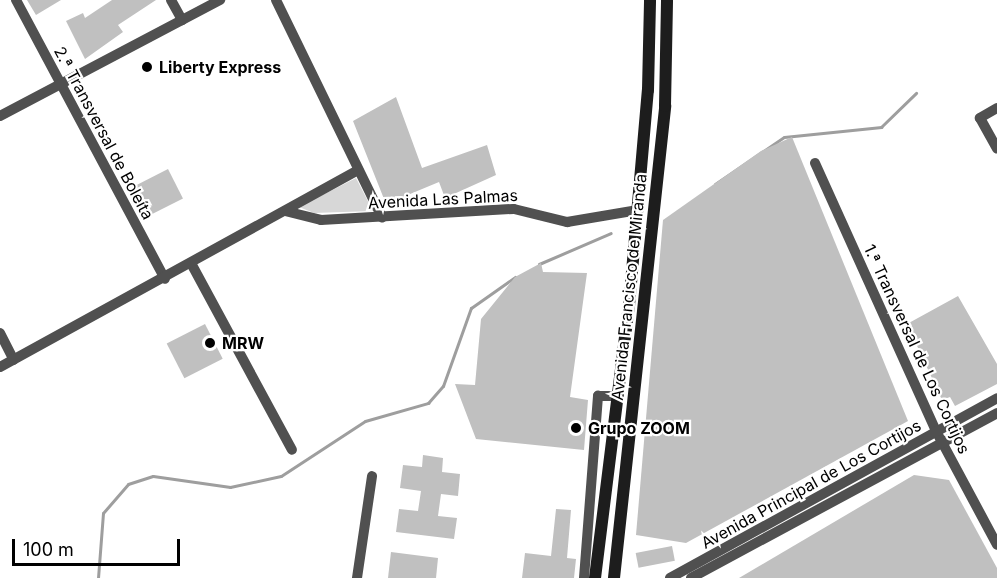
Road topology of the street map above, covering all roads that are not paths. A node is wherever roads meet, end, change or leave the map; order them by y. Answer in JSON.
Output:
{"nodes":[{"id":1,"x":16,"y":0,"type":"edge"},
{"id":2,"x":171,"y":0,"type":"edge"},
{"id":3,"x":220,"y":0,"type":"edge"},
{"id":4,"x":276,"y":0,"type":"edge"},
{"id":5,"x":650,"y":0,"type":"edge"},
{"id":6,"x":667,"y":0,"type":"edge"},
{"id":7,"x":183,"y":20,"type":"junction"},
{"id":8,"x":59,"y":83,"type":"junction"},
{"id":9,"x":997,"y":108,"type":"edge"},
{"id":10,"x":0,"y":116,"type":"edge"},
{"id":11,"x":997,"y":149,"type":"edge"},
{"id":12,"x":815,"y":163,"type":"dead end"},
{"id":13,"x":359,"y":170,"type":"junction"},
{"id":14,"x":638,"y":210,"type":"junction"},
{"id":15,"x":285,"y":211,"type":"junction"},
{"id":16,"x":382,"y":217,"type":"junction"},
{"id":17,"x":192,"y":265,"type":"junction"},
{"id":18,"x":165,"y":279,"type":"junction"},
{"id":19,"x":0,"y":333,"type":"edge"},
{"id":20,"x":14,"y":360,"type":"junction"},
{"id":21,"x":0,"y":367,"type":"edge"},
{"id":22,"x":617,"y":396,"type":"junction"},
{"id":23,"x":997,"y":398,"type":"edge"},
{"id":24,"x":997,"y":413,"type":"edge"},
{"id":25,"x":936,"y":431,"type":"junction"},
{"id":26,"x":943,"y":442,"type":"junction"},
{"id":27,"x":292,"y":450,"type":"dead end"},
{"id":28,"x":372,"y":476,"type":"dead end"},
{"id":29,"x":598,"y":531,"type":"junction"},
{"id":30,"x":587,"y":540,"type":"junction"},
{"id":31,"x":997,"y":545,"type":"edge"},
{"id":32,"x":586,"y":555,"type":"junction"},
{"id":33,"x":595,"y":572,"type":"edge"},
{"id":34,"x":616,"y":575,"type":"edge"},
{"id":35,"x":357,"y":578,"type":"edge"},
{"id":36,"x":584,"y":578,"type":"edge"},
{"id":37,"x":670,"y":578,"type":"edge"},
{"id":38,"x":691,"y":578,"type":"edge"}],
"edges":[{"from":1,"to":8,"type":"street","name":"2.ª Transversal de Boleíta"},
{"from":2,"to":7,"type":"street"},
{"from":3,"to":7,"type":"street"},
{"from":4,"to":13,"type":"street"},
{"from":5,"to":14,"type":"main road","name":"Avenida Francisco de Miranda"},
{"from":6,"to":34,"type":"main road","name":"Avenida Francisco de Miranda"},
{"from":7,"to":8,"type":"street"},
{"from":8,"to":10,"type":"street"},
{"from":8,"to":18,"type":"street","name":"2.ª Transversal de Boleíta"},
{"from":9,"to":11,"type":"street"},
{"from":12,"to":25,"type":"street","name":"1.ª Transversal de Los Cortijos"},
{"from":13,"to":15,"type":"street"},
{"from":13,"to":16,"type":"street"},
{"from":14,"to":16,"type":"street","name":"Avenida Las Palmas"},
{"from":14,"to":22,"type":"main road","name":"Avenida Francisco de Miranda"},
{"from":15,"to":16,"type":"street","name":"Avenida Las Palmas"},
{"from":15,"to":17,"type":"street"},
{"from":17,"to":18,"type":"street"},
{"from":17,"to":27,"type":"street"},
{"from":18,"to":20,"type":"street"},
{"from":19,"to":20,"type":"street"},
{"from":20,"to":21,"type":"street"},
{"from":22,"to":29,"type":"main road","name":"Avenida Francisco de Miranda"},
{"from":22,"to":30,"type":"street","name":"Avenida Francisco de Miranda"},
{"from":23,"to":25,"type":"street","name":"Avenida Principal de Los Cortijos"},
{"from":24,"to":26,"type":"street","name":"Avenida Principal de Los Cortijos"},
{"from":25,"to":26,"type":"street","name":"1.ª Transversal de Los Cortijos"},
{"from":25,"to":37,"type":"street","name":"Avenida Principal de Los Cortijos"},
{"from":26,"to":31,"type":"street","name":"1.ª Transversal de Los Cortijos"},
{"from":26,"to":38,"type":"street","name":"Avenida Principal de Los Cortijos"},
{"from":28,"to":35,"type":"street"},
{"from":29,"to":30,"type":"street"},
{"from":29,"to":33,"type":"main road","name":"Avenida Francisco de Miranda"},
{"from":30,"to":32,"type":"street","name":"Avenida Francisco de Miranda"},
{"from":32,"to":33,"type":"street"},
{"from":32,"to":36,"type":"street","name":"Avenida Francisco de Miranda"}]}
